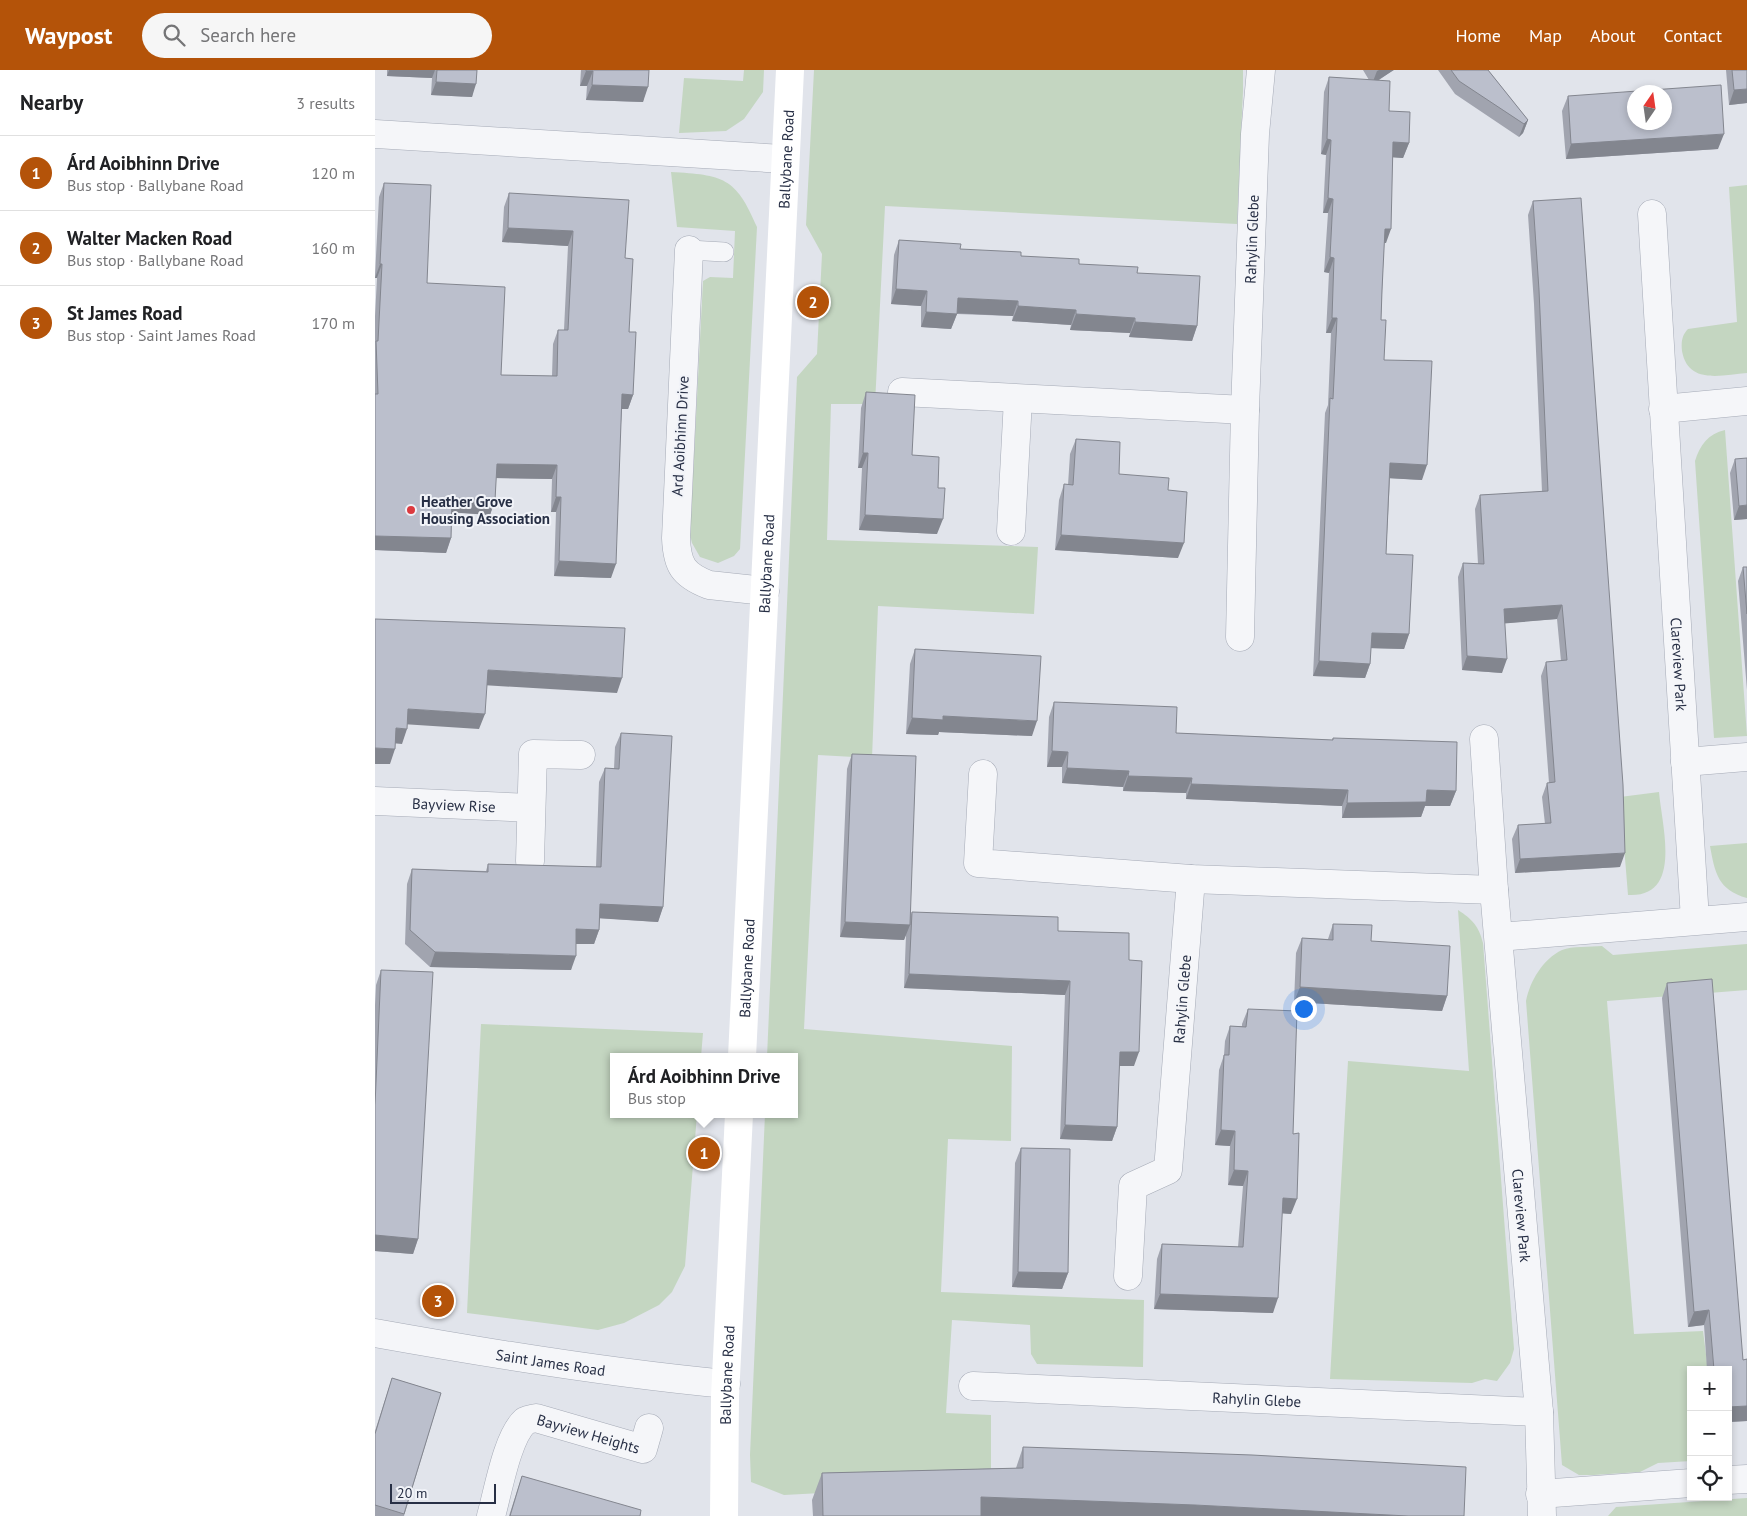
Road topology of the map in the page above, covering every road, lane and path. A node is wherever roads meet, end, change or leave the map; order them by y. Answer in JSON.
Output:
{"nodes":[{"id":1,"x":789,"y":70,"type":"edge"},
{"id":2,"x":1261,"y":70,"type":"edge"},
{"id":3,"x":375,"y":134,"type":"edge"},
{"id":4,"x":784,"y":159,"type":"junction"},
{"id":5,"x":1652,"y":214,"type":"dead end"},
{"id":6,"x":689,"y":250,"type":"joint"},
{"id":7,"x":724,"y":252,"type":"dead end"},
{"id":8,"x":902,"y":392,"type":"edge"},
{"id":9,"x":1018,"y":399,"type":"junction"},
{"id":10,"x":1747,"y":401,"type":"edge"},
{"id":11,"x":1663,"y":409,"type":"junction"},
{"id":12,"x":1245,"y":410,"type":"junction"},
{"id":13,"x":1011,"y":530,"type":"dead end"},
{"id":14,"x":765,"y":592,"type":"junction"},
{"id":15,"x":1240,"y":637,"type":"dead end"},
{"id":16,"x":1484,"y":739,"type":"dead end"},
{"id":17,"x":581,"y":755,"type":"dead end"},
{"id":18,"x":1747,"y":757,"type":"edge"},
{"id":19,"x":1685,"y":762,"type":"junction"},
{"id":20,"x":983,"y":774,"type":"dead end"},
{"id":21,"x":375,"y":802,"type":"edge"},
{"id":22,"x":531,"y":808,"type":"junction"},
{"id":23,"x":530,"y":861,"type":"dead end"},
{"id":24,"x":1191,"y":879,"type":"junction"},
{"id":25,"x":1494,"y":890,"type":"junction"},
{"id":26,"x":1747,"y":917,"type":"edge"},
{"id":27,"x":1695,"y":920,"type":"junction"},
{"id":28,"x":1499,"y":937,"type":"junction"},
{"id":29,"x":742,"y":1053,"type":"edge"},
{"id":30,"x":739,"y":1118,"type":"edge"},
{"id":31,"x":1128,"y":1276,"type":"dead end"},
{"id":32,"x":375,"y":1333,"type":"edge"},
{"id":33,"x":726,"y":1384,"type":"junction"},
{"id":34,"x":973,"y":1386,"type":"dead end"},
{"id":35,"x":1539,"y":1412,"type":"junction"},
{"id":36,"x":649,"y":1428,"type":"dead end"},
{"id":37,"x":1747,"y":1479,"type":"edge"},
{"id":38,"x":1732,"y":1480,"type":"edge"},
{"id":39,"x":1687,"y":1484,"type":"edge"},
{"id":40,"x":1541,"y":1505,"type":"edge"},
{"id":41,"x":491,"y":1516,"type":"edge"},
{"id":42,"x":724,"y":1516,"type":"edge"}],
"edges":[{"from":1,"to":4,"type":"main road","name":"Ballybane Road"},
{"from":2,"to":12,"type":"street","name":"Rahylin Glebe"},
{"from":3,"to":4,"type":"street"},
{"from":4,"to":14,"type":"main road","name":"Ballybane Road"},
{"from":5,"to":11,"type":"street","name":"Clareview Park"},
{"from":6,"to":7,"type":"lane","name":"Ard Aoibhinn Drive"},
{"from":6,"to":14,"type":"street","name":"Ard Aoibhinn Drive"},
{"from":8,"to":9,"type":"street"},
{"from":9,"to":12,"type":"street"},
{"from":9,"to":13,"type":"street"},
{"from":10,"to":11,"type":"street"},
{"from":11,"to":19,"type":"street","name":"Clareview Park"},
{"from":12,"to":15,"type":"street","name":"Rahylin Glebe"},
{"from":14,"to":29,"type":"main road","name":"Ballybane Road"},
{"from":16,"to":25,"type":"street","name":"Clareview Park"},
{"from":17,"to":22,"type":"street"},
{"from":18,"to":19,"type":"street"},
{"from":19,"to":27,"type":"street","name":"Clareview Park"},
{"from":20,"to":24,"type":"street"},
{"from":21,"to":22,"type":"street","name":"Bayview Rise"},
{"from":22,"to":23,"type":"street"},
{"from":24,"to":25,"type":"street"},
{"from":24,"to":31,"type":"street","name":"Rahylin Glebe"},
{"from":25,"to":28,"type":"street","name":"Clareview Park"},
{"from":26,"to":27,"type":"street"},
{"from":27,"to":28,"type":"street"},
{"from":28,"to":35,"type":"street","name":"Clareview Park"},
{"from":30,"to":33,"type":"main road","name":"Ballybane Road"},
{"from":32,"to":33,"type":"street","name":"Saint James Road"},
{"from":33,"to":42,"type":"main road","name":"Ballybane Road"},
{"from":34,"to":35,"type":"street","name":"Rahylin Glebe"},
{"from":35,"to":40,"type":"street","name":"Clareview Park"},
{"from":36,"to":41,"type":"street","name":"Bayview Heights"},
{"from":37,"to":38,"type":"street"},
{"from":39,"to":40,"type":"street","name":"Clareview Park"}]}
